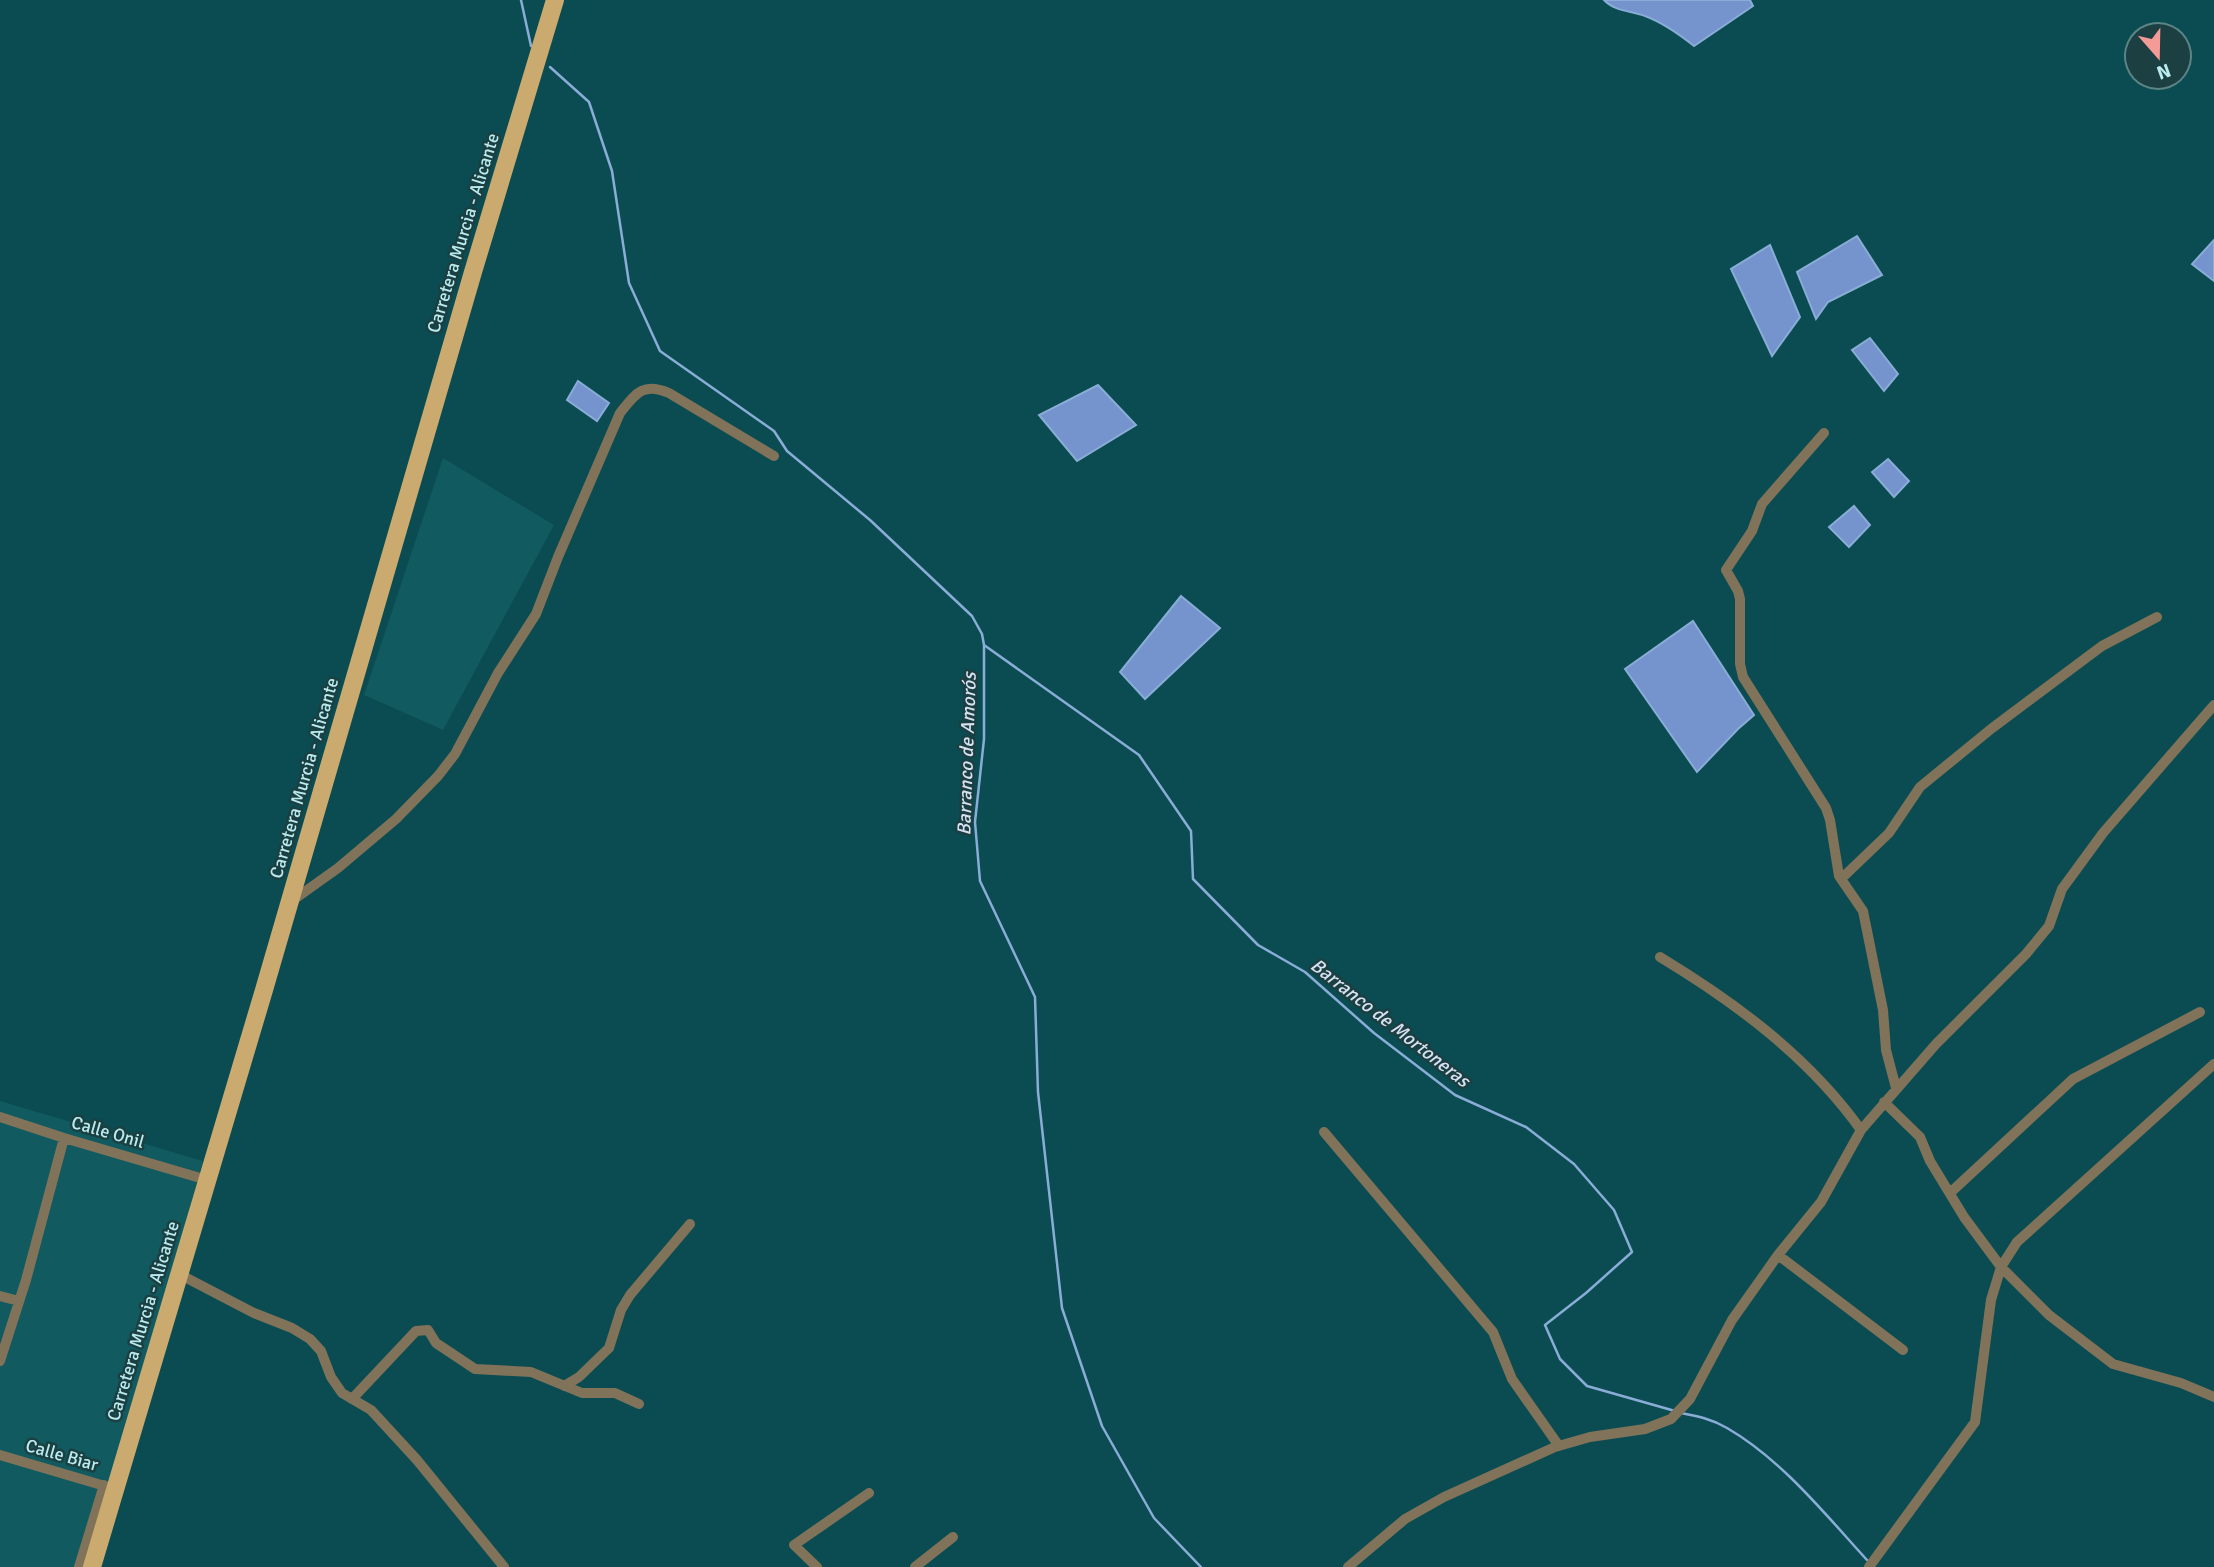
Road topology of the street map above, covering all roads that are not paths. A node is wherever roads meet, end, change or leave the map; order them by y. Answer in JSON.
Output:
{"nodes":[{"id":1,"x":555,"y":0,"type":"edge"},
{"id":2,"x":1824,"y":433,"type":"dead end"},
{"id":3,"x":774,"y":456,"type":"dead end"},
{"id":4,"x":2157,"y":617,"type":"dead end"},
{"id":5,"x":2214,"y":705,"type":"edge"},
{"id":6,"x":1841,"y":879,"type":"junction"},
{"id":7,"x":289,"y":903,"type":"junction"},
{"id":8,"x":1660,"y":957,"type":"dead end"},
{"id":9,"x":2200,"y":1013,"type":"dead end"},
{"id":10,"x":2214,"y":1064,"type":"edge"},
{"id":11,"x":1896,"y":1088,"type":"junction"},
{"id":12,"x":1884,"y":1102,"type":"junction"},
{"id":13,"x":0,"y":1117,"type":"edge"},
{"id":14,"x":1861,"y":1130,"type":"junction"},
{"id":15,"x":1324,"y":1132,"type":"dead end"},
{"id":16,"x":64,"y":1138,"type":"junction"},
{"id":17,"x":207,"y":1180,"type":"junction"},
{"id":18,"x":1950,"y":1193,"type":"junction"},
{"id":19,"x":690,"y":1224,"type":"dead end"},
{"id":20,"x":1778,"y":1255,"type":"junction"},
{"id":21,"x":2001,"y":1267,"type":"junction"},
{"id":22,"x":179,"y":1274,"type":"junction"},
{"id":23,"x":0,"y":1296,"type":"edge"},
{"id":24,"x":19,"y":1301,"type":"junction"},
{"id":25,"x":1903,"y":1350,"type":"dead end"},
{"id":26,"x":0,"y":1361,"type":"edge"},
{"id":27,"x":564,"y":1386,"type":"junction"},
{"id":28,"x":2214,"y":1397,"type":"edge"},
{"id":29,"x":352,"y":1399,"type":"junction"},
{"id":30,"x":639,"y":1404,"type":"dead end"},
{"id":31,"x":1559,"y":1446,"type":"junction"},
{"id":32,"x":0,"y":1455,"type":"edge"},
{"id":33,"x":109,"y":1487,"type":"junction"},
{"id":34,"x":869,"y":1493,"type":"dead end"},
{"id":35,"x":953,"y":1536,"type":"dead end"},
{"id":36,"x":79,"y":1567,"type":"edge"},
{"id":37,"x":92,"y":1567,"type":"edge"},
{"id":38,"x":504,"y":1567,"type":"edge"},
{"id":39,"x":817,"y":1567,"type":"edge"},
{"id":40,"x":915,"y":1567,"type":"edge"},
{"id":41,"x":1348,"y":1567,"type":"edge"},
{"id":42,"x":1869,"y":1567,"type":"edge"}],
"edges":[{"from":1,"to":7,"type":"highway","name":"Carretera Murcia - Alicante"},
{"from":2,"to":6,"type":"street"},
{"from":3,"to":7,"type":"street"},
{"from":4,"to":6,"type":"street"},
{"from":5,"to":11,"type":"street"},
{"from":6,"to":11,"type":"street"},
{"from":7,"to":17,"type":"highway","name":"Carretera Murcia - Alicante"},
{"from":8,"to":14,"type":"street"},
{"from":9,"to":18,"type":"street"},
{"from":10,"to":21,"type":"street"},
{"from":11,"to":12,"type":"street"},
{"from":12,"to":14,"type":"street"},
{"from":12,"to":18,"type":"street"},
{"from":13,"to":16,"type":"street","name":"Calle Onil"},
{"from":14,"to":20,"type":"street"},
{"from":15,"to":31,"type":"street"},
{"from":16,"to":17,"type":"street","name":"Calle Onil"},
{"from":16,"to":24,"type":"street"},
{"from":17,"to":22,"type":"highway","name":"Carretera Murcia - Alicante"},
{"from":18,"to":21,"type":"street"},
{"from":19,"to":27,"type":"street"},
{"from":20,"to":25,"type":"street"},
{"from":20,"to":31,"type":"street"},
{"from":21,"to":28,"type":"street"},
{"from":21,"to":42,"type":"street"},
{"from":22,"to":29,"type":"street"},
{"from":22,"to":33,"type":"highway","name":"Carretera Murcia - Alicante"},
{"from":23,"to":24,"type":"street"},
{"from":24,"to":26,"type":"street"},
{"from":27,"to":29,"type":"street"},
{"from":27,"to":30,"type":"street"},
{"from":29,"to":38,"type":"street"},
{"from":31,"to":41,"type":"street"},
{"from":32,"to":33,"type":"street","name":"Calle Biar"},
{"from":33,"to":36,"type":"street"},
{"from":33,"to":37,"type":"highway","name":"Carretera Murcia - Alicante"},
{"from":34,"to":39,"type":"street"},
{"from":35,"to":40,"type":"street"}]}
